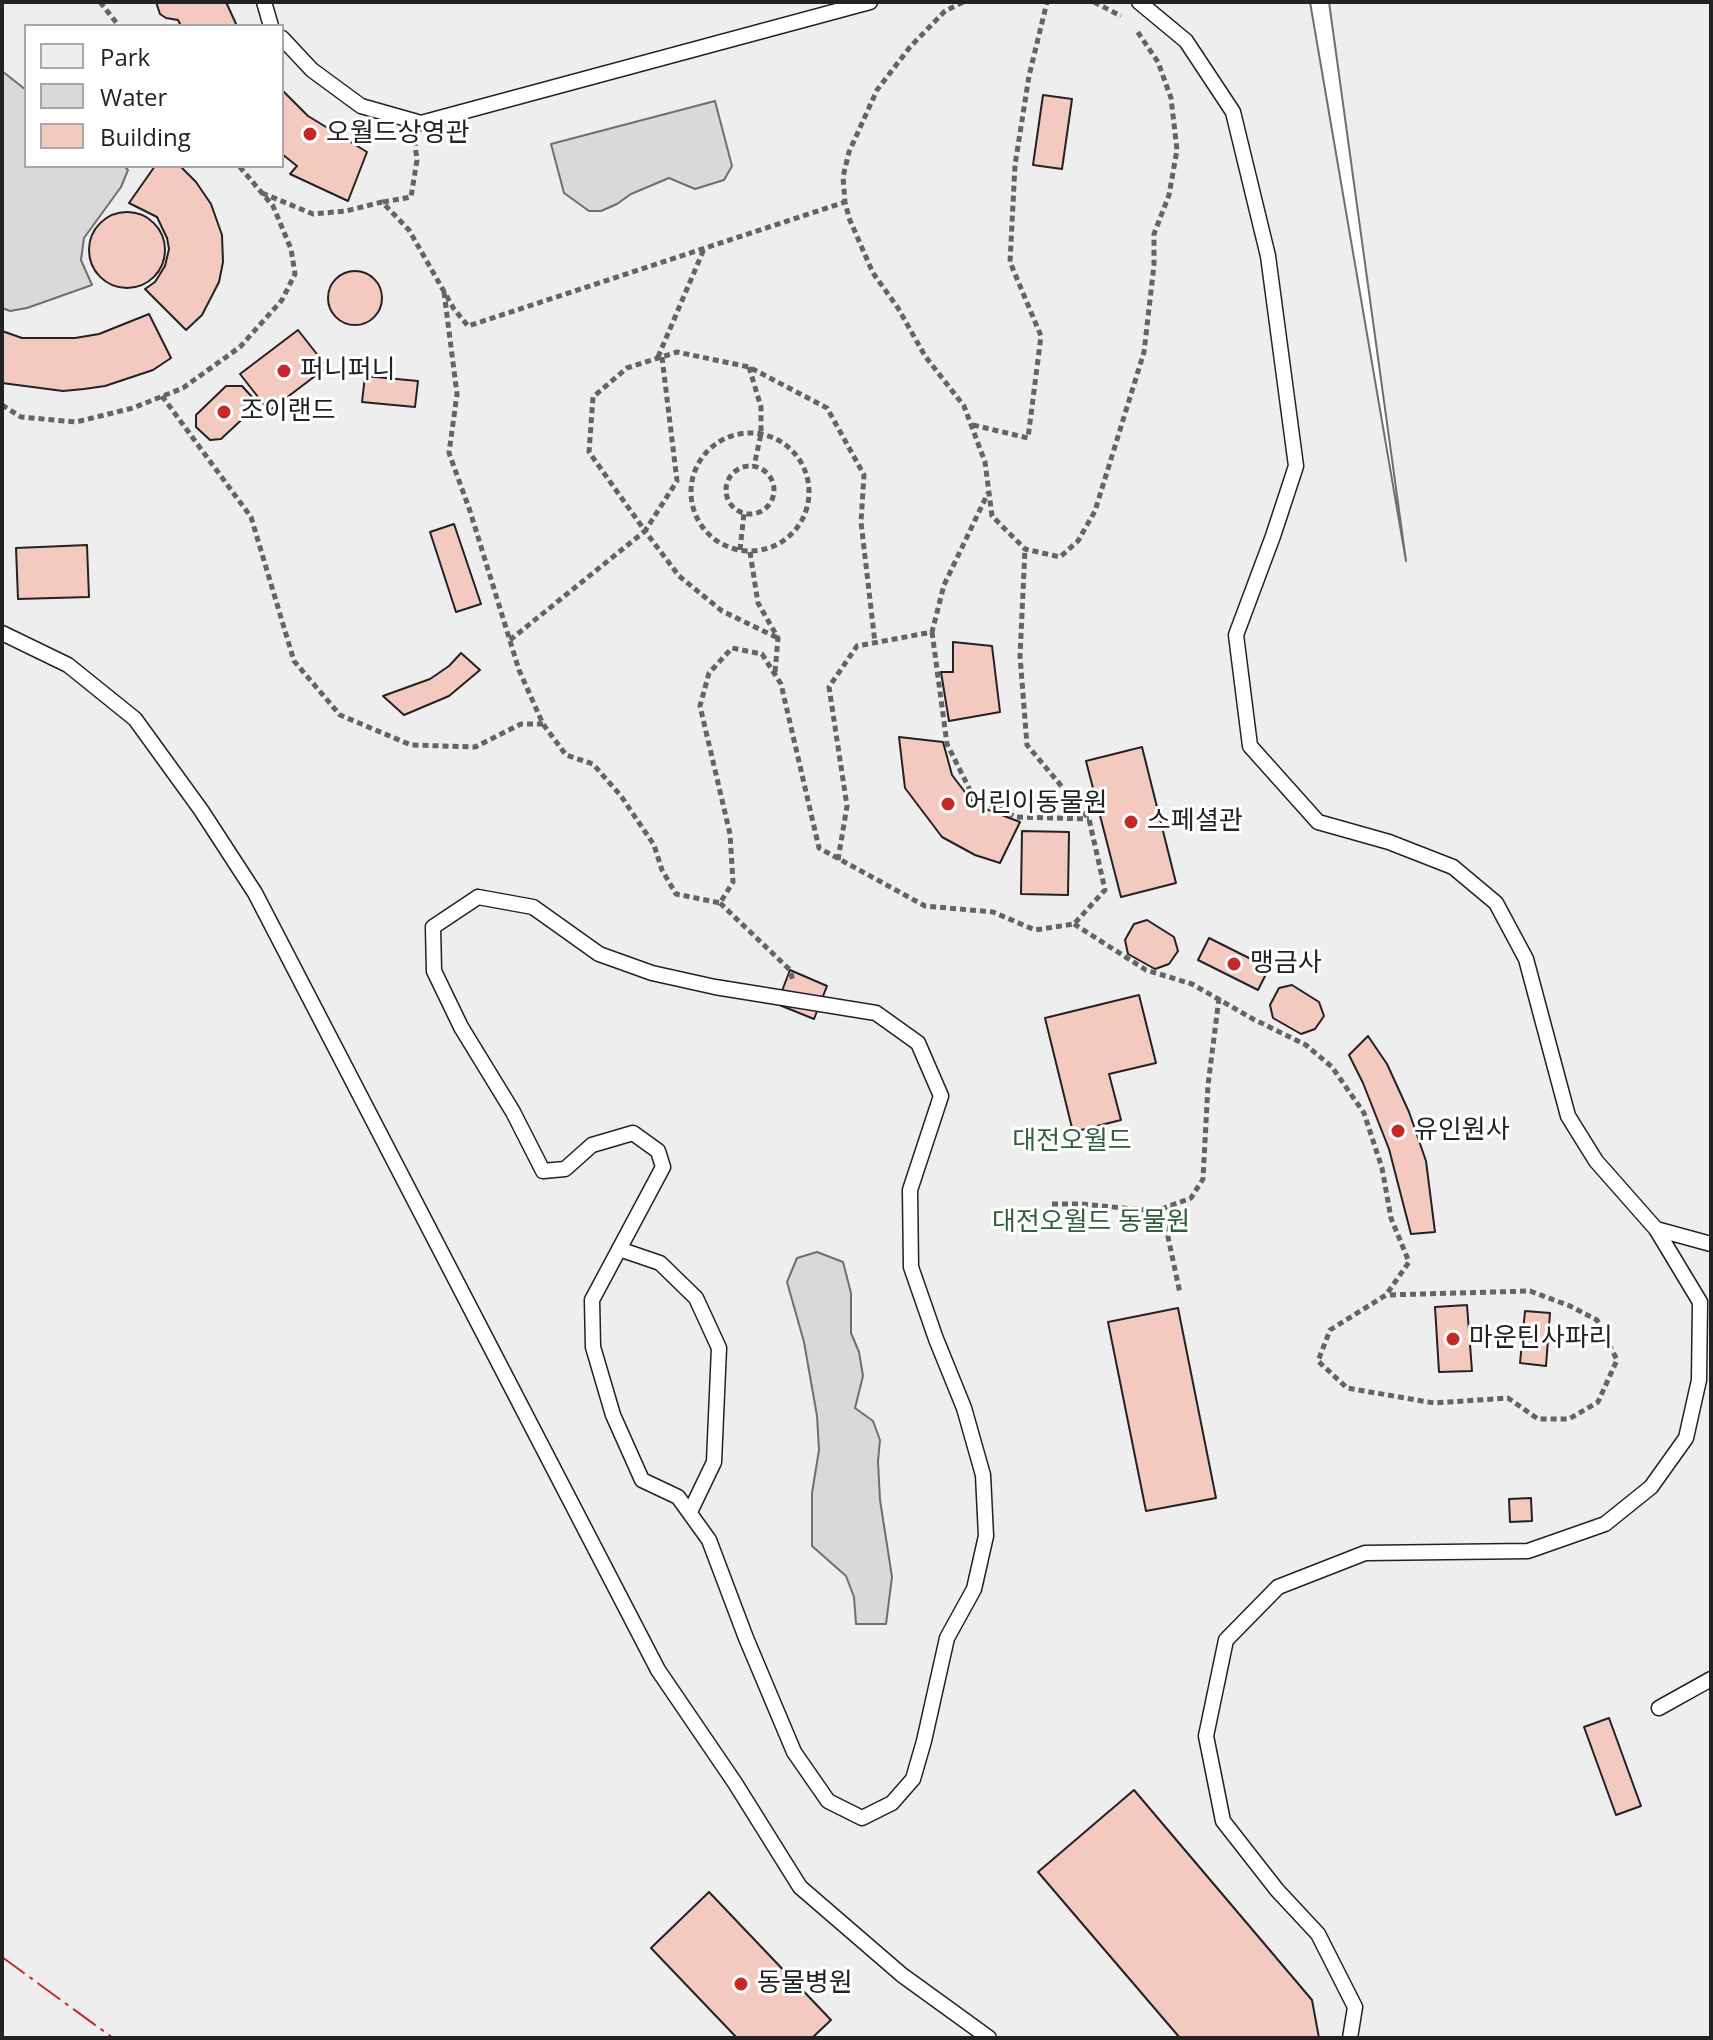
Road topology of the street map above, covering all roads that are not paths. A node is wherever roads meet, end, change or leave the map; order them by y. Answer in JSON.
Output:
{"nodes":[{"id":1,"x":264,"y":2,"type":"edge"},
{"id":2,"x":870,"y":2,"type":"edge"},
{"id":3,"x":1139,"y":2,"type":"edge"},
{"id":4,"x":270,"y":24,"type":"edge"},
{"id":5,"x":284,"y":40,"type":"edge"},
{"id":6,"x":2,"y":633,"type":"edge"},
{"id":7,"x":1656,"y":1229,"type":"junction"},
{"id":8,"x":1711,"y":1244,"type":"edge"},
{"id":9,"x":619,"y":1249,"type":"junction"},
{"id":10,"x":690,"y":1512,"type":"junction"},
{"id":11,"x":1711,"y":1679,"type":"edge"},
{"id":12,"x":1659,"y":1708,"type":"dead end"},
{"id":13,"x":989,"y":2038,"type":"edge"},
{"id":14,"x":1350,"y":2038,"type":"edge"}],
"edges":[{"from":1,"to":4,"type":"lane"},
{"from":2,"to":5,"type":"lane"},
{"from":3,"to":7,"type":"lane"},
{"from":6,"to":13,"type":"lane"},
{"from":7,"to":8,"type":"lane"},
{"from":7,"to":14,"type":"lane"},
{"from":9,"to":10,"type":"lane"},
{"from":9,"to":10,"type":"lane"},
{"from":9,"to":10,"type":"lane"},
{"from":11,"to":12,"type":"lane"}]}
